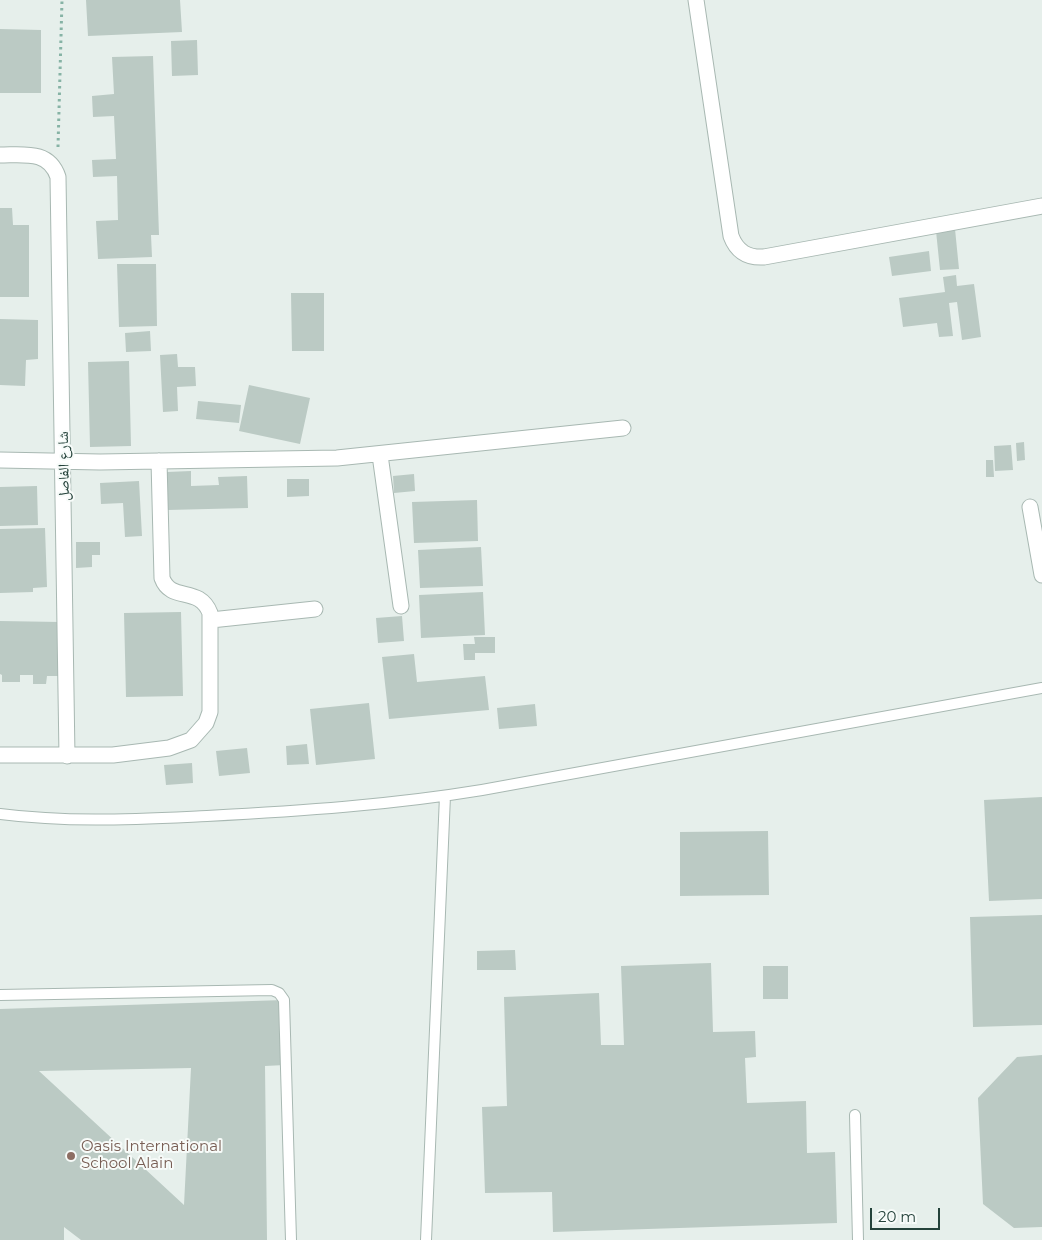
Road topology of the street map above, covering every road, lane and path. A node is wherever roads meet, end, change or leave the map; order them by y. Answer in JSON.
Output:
{"nodes":[{"id":1,"x":62,"y":0,"type":"edge"},
{"id":2,"x":696,"y":0,"type":"edge"},
{"id":3,"x":0,"y":155,"type":"edge"},
{"id":4,"x":52,"y":164,"type":"junction"},
{"id":5,"x":1042,"y":206,"type":"edge"},
{"id":6,"x":623,"y":428,"type":"dead end"},
{"id":7,"x":380,"y":455,"type":"junction"},
{"id":8,"x":0,"y":460,"type":"edge"},
{"id":9,"x":64,"y":461,"type":"junction"},
{"id":10,"x":159,"y":461,"type":"junction"},
{"id":11,"x":1030,"y":508,"type":"dead end"},
{"id":12,"x":1042,"y":575,"type":"edge"},
{"id":13,"x":401,"y":606,"type":"dead end"},
{"id":14,"x":315,"y":609,"type":"dead end"},
{"id":15,"x":211,"y":620,"type":"junction"},
{"id":16,"x":1042,"y":688,"type":"edge"},
{"id":17,"x":0,"y":756,"type":"edge"},
{"id":18,"x":67,"y":756,"type":"junction"},
{"id":19,"x":445,"y":796,"type":"junction"},
{"id":20,"x":0,"y":814,"type":"edge"},
{"id":21,"x":0,"y":995,"type":"edge"},
{"id":22,"x":855,"y":1115,"type":"dead end"},
{"id":23,"x":291,"y":1240,"type":"edge"},
{"id":24,"x":426,"y":1240,"type":"edge"},
{"id":25,"x":858,"y":1240,"type":"edge"}],
"edges":[{"from":1,"to":4,"type":"path"},
{"from":2,"to":5,"type":"street"},
{"from":3,"to":4,"type":"street"},
{"from":4,"to":9,"type":"street","name":"شارع الفاصل"},
{"from":6,"to":7,"type":"street"},
{"from":7,"to":10,"type":"street"},
{"from":7,"to":13,"type":"street"},
{"from":8,"to":9,"type":"street"},
{"from":9,"to":10,"type":"street"},
{"from":9,"to":18,"type":"street","name":"شارع الفاصل"},
{"from":10,"to":15,"type":"street"},
{"from":11,"to":12,"type":"street"},
{"from":14,"to":15,"type":"street"},
{"from":15,"to":18,"type":"street"},
{"from":16,"to":19,"type":"lane"},
{"from":17,"to":18,"type":"street"},
{"from":19,"to":20,"type":"lane"},
{"from":19,"to":24,"type":"lane"},
{"from":21,"to":23,"type":"lane"},
{"from":22,"to":25,"type":"lane"}]}
